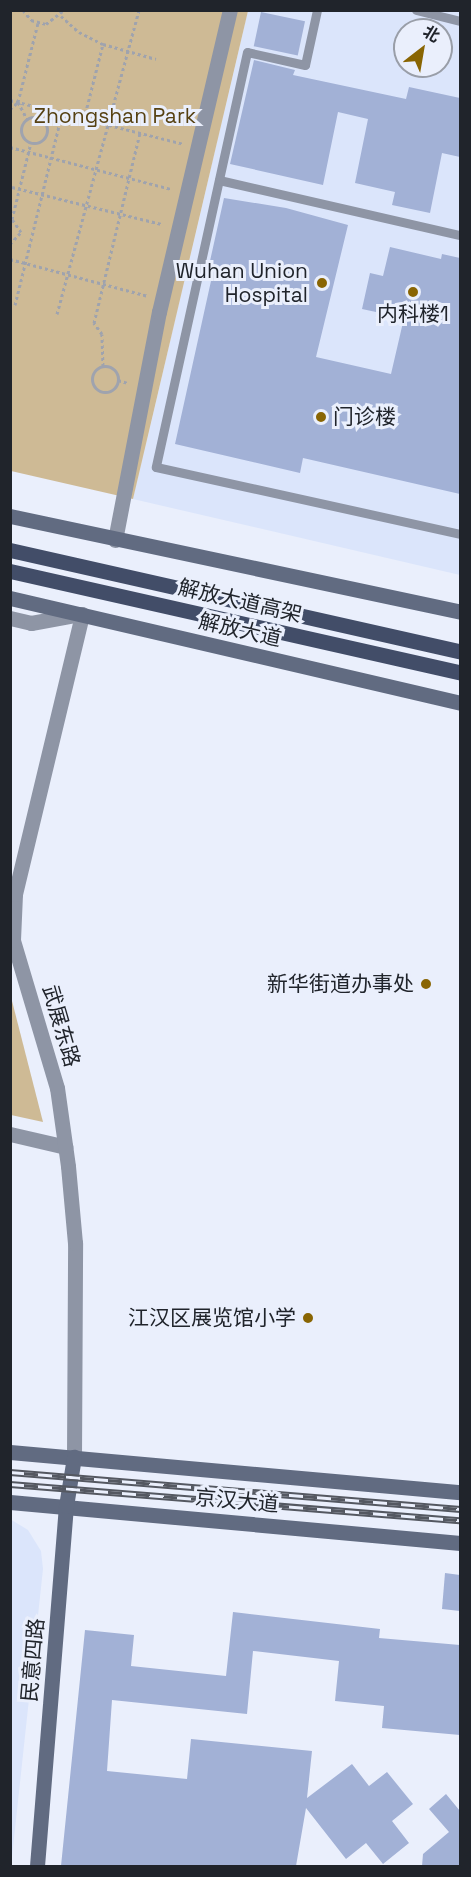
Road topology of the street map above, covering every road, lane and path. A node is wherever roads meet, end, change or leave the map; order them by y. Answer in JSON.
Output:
{"nodes":[{"id":1,"x":22,"y":10,"type":"edge"},
{"id":2,"x":64,"y":10,"type":"edge"},
{"id":3,"x":139,"y":10,"type":"edge"},
{"id":4,"x":230,"y":10,"type":"edge"},
{"id":5,"x":317,"y":10,"type":"edge"},
{"id":6,"x":416,"y":10,"type":"edge"},
{"id":7,"x":61,"y":16,"type":"junction"},
{"id":8,"x":460,"y":21,"type":"edge"},
{"id":9,"x":38,"y":23,"type":"junction"},
{"id":10,"x":103,"y":44,"type":"junction"},
{"id":11,"x":127,"y":52,"type":"junction"},
{"id":12,"x":156,"y":59,"type":"dead end"},
{"id":13,"x":10,"y":100,"type":"edge"},
{"id":14,"x":18,"y":102,"type":"junction"},
{"id":15,"x":10,"y":109,"type":"edge"},
{"id":16,"x":62,"y":113,"type":"junction"},
{"id":17,"x":27,"y":119,"type":"junction"},
{"id":18,"x":84,"y":119,"type":"junction"},
{"id":19,"x":108,"y":125,"type":"junction"},
{"id":20,"x":140,"y":133,"type":"junction"},
{"id":21,"x":31,"y":142,"type":"junction"},
{"id":22,"x":189,"y":146,"type":"dead end"},
{"id":23,"x":10,"y":147,"type":"edge"},
{"id":24,"x":29,"y":152,"type":"junction"},
{"id":25,"x":51,"y":158,"type":"junction"},
{"id":26,"x":96,"y":169,"type":"junction"},
{"id":27,"x":129,"y":178,"type":"junction"},
{"id":28,"x":219,"y":180,"type":"junction"},
{"id":29,"x":12,"y":187,"type":"dead end"},
{"id":30,"x":19,"y":189,"type":"junction"},
{"id":31,"x":178,"y":190,"type":"dead end"},
{"id":32,"x":42,"y":195,"type":"junction"},
{"id":33,"x":86,"y":205,"type":"junction"},
{"id":34,"x":120,"y":214,"type":"junction"},
{"id":35,"x":11,"y":219,"type":"edge"},
{"id":36,"x":170,"y":226,"type":"dead end"},
{"id":37,"x":460,"y":235,"type":"edge"},
{"id":38,"x":10,"y":244,"type":"edge"},
{"id":39,"x":10,"y":259,"type":"edge"},
{"id":40,"x":26,"y":263,"type":"junction"},
{"id":41,"x":68,"y":274,"type":"junction"},
{"id":42,"x":103,"y":284,"type":"junction"},
{"id":43,"x":154,"y":297,"type":"dead end"},
{"id":44,"x":15,"y":305,"type":"dead end"},
{"id":45,"x":57,"y":315,"type":"dead end"},
{"id":46,"x":103,"y":366,"type":"junction"},
{"id":47,"x":118,"y":380,"type":"junction"},
{"id":48,"x":135,"y":386,"type":"dead end"},
{"id":49,"x":10,"y":516,"type":"edge"},
{"id":50,"x":460,"y":534,"type":"edge"},
{"id":51,"x":115,"y":540,"type":"junction"},
{"id":52,"x":10,"y":550,"type":"edge"},
{"id":53,"x":10,"y":571,"type":"edge"},
{"id":54,"x":10,"y":598,"type":"edge"},
{"id":55,"x":460,"y":612,"type":"edge"},
{"id":56,"x":82,"y":614,"type":"junction"},
{"id":57,"x":10,"y":618,"type":"edge"},
{"id":58,"x":460,"y":651,"type":"edge"},
{"id":59,"x":460,"y":672,"type":"edge"},
{"id":60,"x":460,"y":703,"type":"edge"},
{"id":61,"x":14,"y":880,"type":"edge"},
{"id":62,"x":10,"y":1134,"type":"edge"},
{"id":63,"x":66,"y":1147,"type":"junction"},
{"id":64,"x":10,"y":1452,"type":"edge"},
{"id":65,"x":74,"y":1457,"type":"junction"},
{"id":66,"x":460,"y":1492,"type":"edge"},
{"id":67,"x":10,"y":1502,"type":"edge"},
{"id":68,"x":66,"y":1506,"type":"junction"},
{"id":69,"x":460,"y":1543,"type":"edge"},
{"id":70,"x":37,"y":1866,"type":"edge"}],
"edges":[{"from":1,"to":9,"type":"path"},
{"from":2,"to":7,"type":"path"},
{"from":3,"to":11,"type":"path"},
{"from":4,"to":51,"type":"street"},
{"from":5,"to":28,"type":"lane"},
{"from":6,"to":8,"type":"lane"},
{"from":7,"to":9,"type":"path"},
{"from":7,"to":10,"type":"path"},
{"from":9,"to":14,"type":"path"},
{"from":10,"to":11,"type":"path"},
{"from":10,"to":18,"type":"path"},
{"from":11,"to":12,"type":"path"},
{"from":11,"to":19,"type":"path"},
{"from":13,"to":14,"type":"path"},
{"from":14,"to":15,"type":"path"},
{"from":14,"to":16,"type":"path"},
{"from":14,"to":17,"type":"path"},
{"from":16,"to":18,"type":"path"},
{"from":16,"to":25,"type":"path"},
{"from":17,"to":21,"type":"path"},
{"from":17,"to":21,"type":"path"},
{"from":18,"to":19,"type":"path"},
{"from":19,"to":20,"type":"path"},
{"from":19,"to":26,"type":"path"},
{"from":20,"to":22,"type":"path"},
{"from":20,"to":27,"type":"path"},
{"from":21,"to":24,"type":"path"},
{"from":23,"to":24,"type":"path"},
{"from":24,"to":25,"type":"path"},
{"from":24,"to":30,"type":"path"},
{"from":25,"to":26,"type":"path"},
{"from":25,"to":32,"type":"path"},
{"from":26,"to":27,"type":"path"},
{"from":26,"to":33,"type":"path"},
{"from":27,"to":31,"type":"path"},
{"from":27,"to":34,"type":"path"},
{"from":28,"to":37,"type":"lane"},
{"from":28,"to":50,"type":"lane"},
{"from":29,"to":30,"type":"path"},
{"from":30,"to":32,"type":"path"},
{"from":30,"to":35,"type":"path"},
{"from":32,"to":33,"type":"path"},
{"from":32,"to":40,"type":"path"},
{"from":33,"to":34,"type":"path"},
{"from":33,"to":41,"type":"path"},
{"from":34,"to":36,"type":"path"},
{"from":34,"to":42,"type":"path"},
{"from":35,"to":38,"type":"path"},
{"from":39,"to":40,"type":"path"},
{"from":40,"to":41,"type":"path"},
{"from":40,"to":44,"type":"path"},
{"from":41,"to":42,"type":"path"},
{"from":41,"to":45,"type":"path"},
{"from":42,"to":43,"type":"path"},
{"from":42,"to":46,"type":"path"},
{"from":46,"to":47,"type":"path"},
{"from":46,"to":47,"type":"path"},
{"from":47,"to":48,"type":"path"},
{"from":49,"to":51,"type":"main road"},
{"from":51,"to":55,"type":"main road"},
{"from":52,"to":58,"type":"main road","name":"解放大道高架"},
{"from":53,"to":59,"type":"main road","name":"解放大道高架"},
{"from":54,"to":56,"type":"main road","name":"解放大道"},
{"from":56,"to":57,"type":"street"},
{"from":56,"to":60,"type":"main road","name":"解放大道"},
{"from":56,"to":61,"type":"street","name":"武展东路"},
{"from":61,"to":63,"type":"street","name":"武展东路"},
{"from":62,"to":63,"type":"street"},
{"from":63,"to":65,"type":"street","name":"武展东路"},
{"from":64,"to":65,"type":"main road","name":"京汉大道"},
{"from":65,"to":66,"type":"main road","name":"京汉大道"},
{"from":65,"to":68,"type":"main road","name":"民意四路"},
{"from":67,"to":68,"type":"main road","name":"京汉大道"},
{"from":68,"to":69,"type":"main road","name":"京汉大道"},
{"from":68,"to":70,"type":"main road","name":"民意四路"}]}
